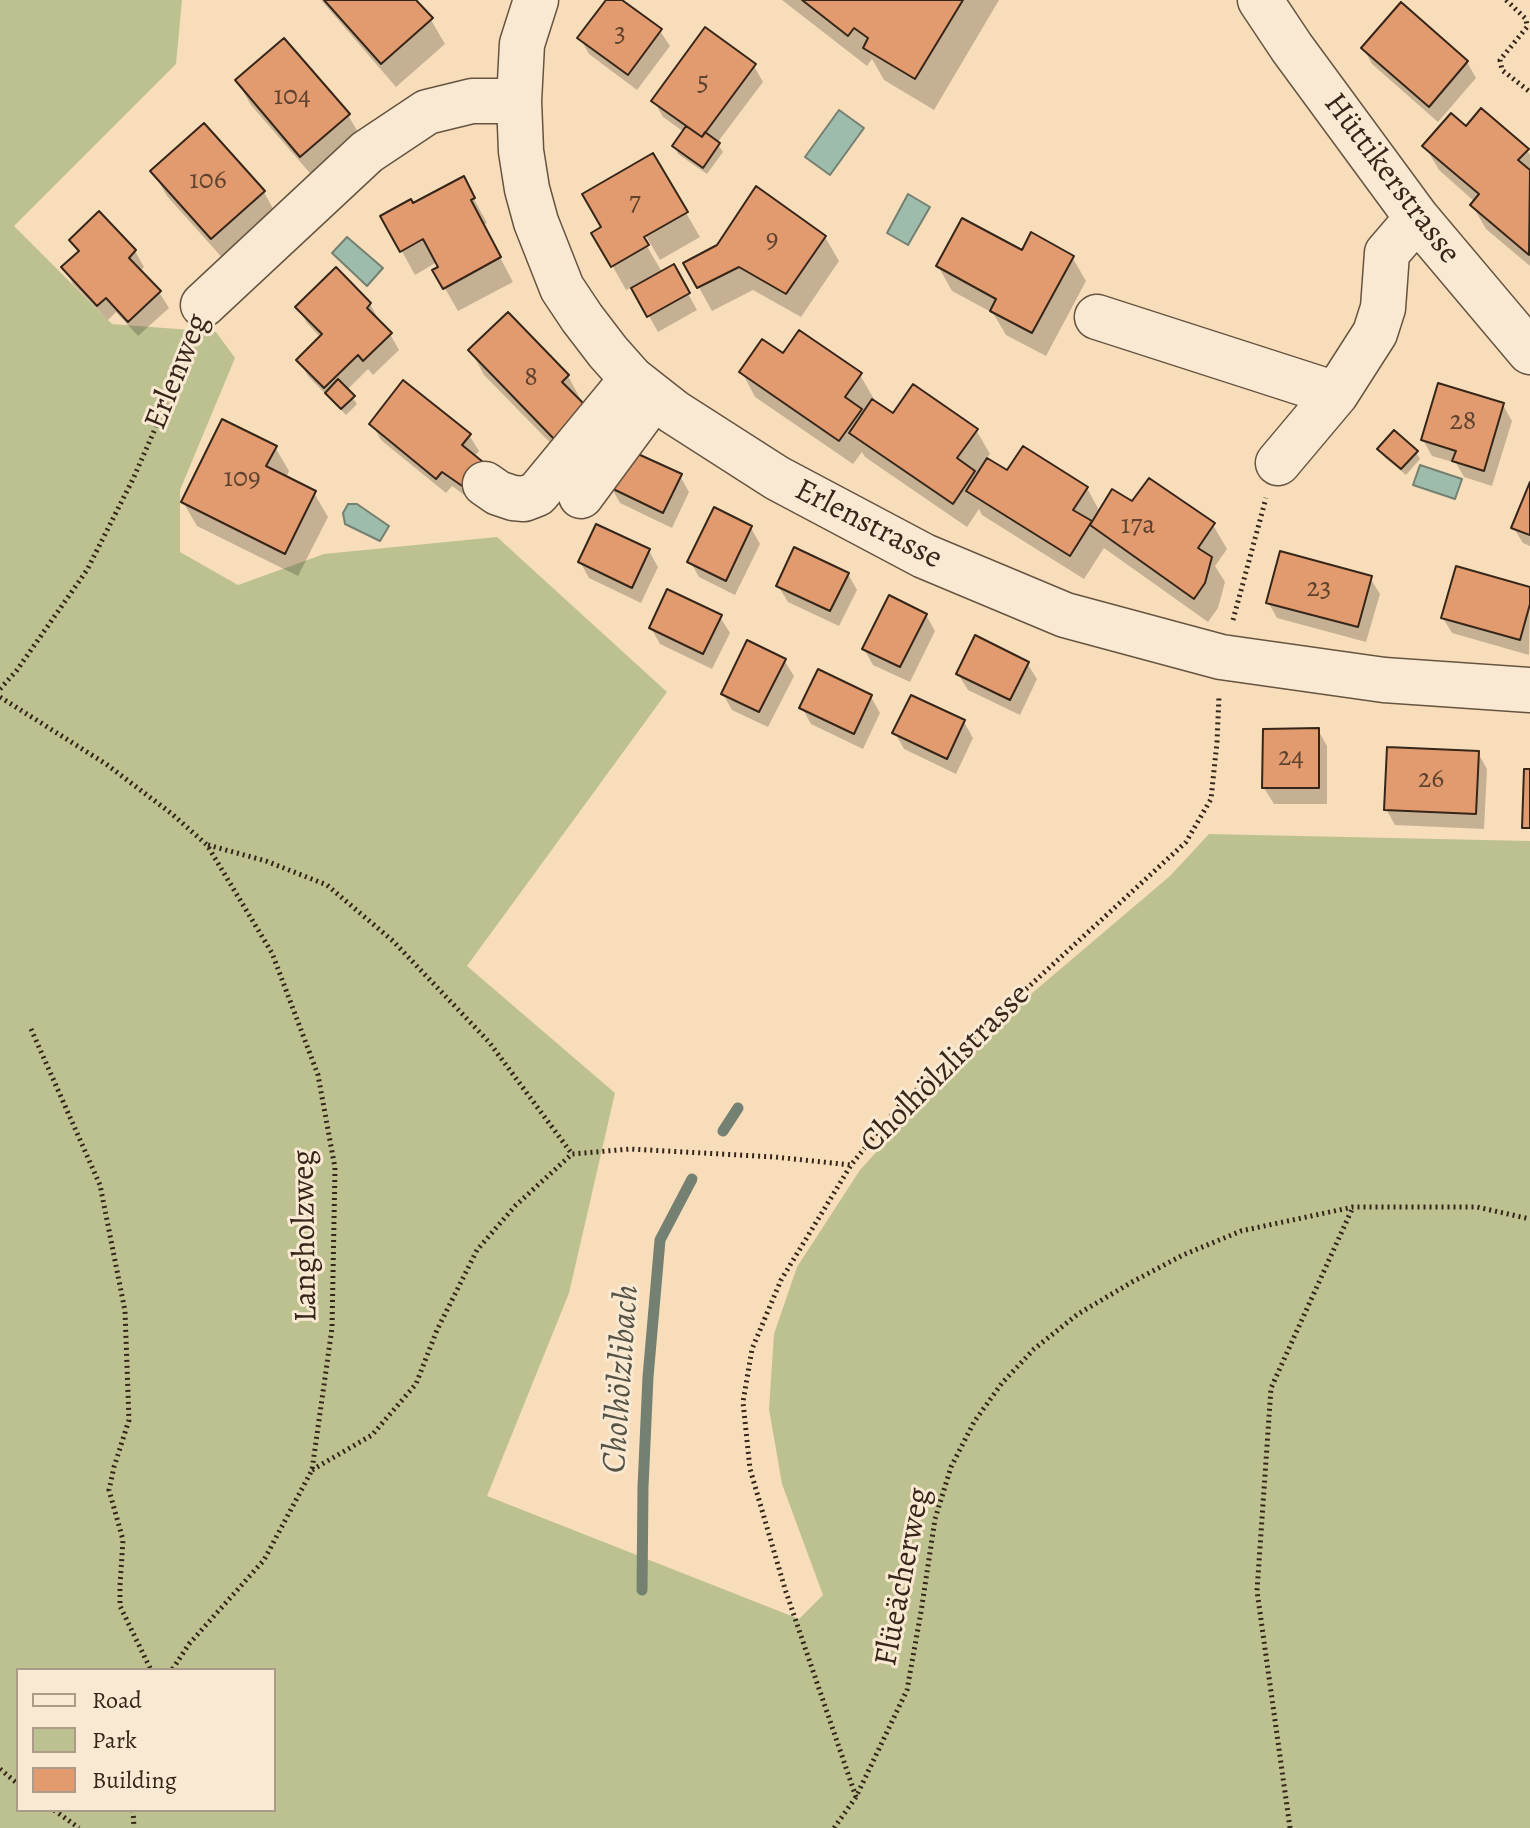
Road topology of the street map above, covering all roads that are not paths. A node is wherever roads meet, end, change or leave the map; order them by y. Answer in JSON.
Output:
{"nodes":[{"id":1,"x":536,"y":0,"type":"edge"},
{"id":2,"x":1260,"y":0,"type":"edge"},
{"id":3,"x":519,"y":101,"type":"junction"},
{"id":4,"x":1417,"y":218,"type":"junction"},
{"id":5,"x":203,"y":305,"type":"road end"},
{"id":6,"x":1097,"y":317,"type":"dead end"},
{"id":7,"x":1523,"y":329,"type":"edge"},
{"id":8,"x":644,"y":388,"type":"junction"},
{"id":9,"x":1336,"y":394,"type":"junction"},
{"id":10,"x":1278,"y":463,"type":"road end"},
{"id":11,"x":485,"y":484,"type":"dead end"},
{"id":12,"x":581,"y":496,"type":"dead end"},
{"id":13,"x":1530,"y":690,"type":"edge"}],
"edges":[{"from":1,"to":3,"type":"street","name":"Erlenstrasse"},
{"from":2,"to":4,"type":"street","name":"Hüttikerstrasse"},
{"from":3,"to":5,"type":"street","name":"Erlenweg"},
{"from":3,"to":8,"type":"street","name":"Erlenstrasse"},
{"from":4,"to":7,"type":"street","name":"Hüttikerstrasse"},
{"from":4,"to":9,"type":"street"},
{"from":6,"to":9,"type":"street"},
{"from":8,"to":11,"type":"street"},
{"from":8,"to":12,"type":"street"},
{"from":8,"to":13,"type":"street","name":"Erlenstrasse"},
{"from":9,"to":10,"type":"street"}]}
